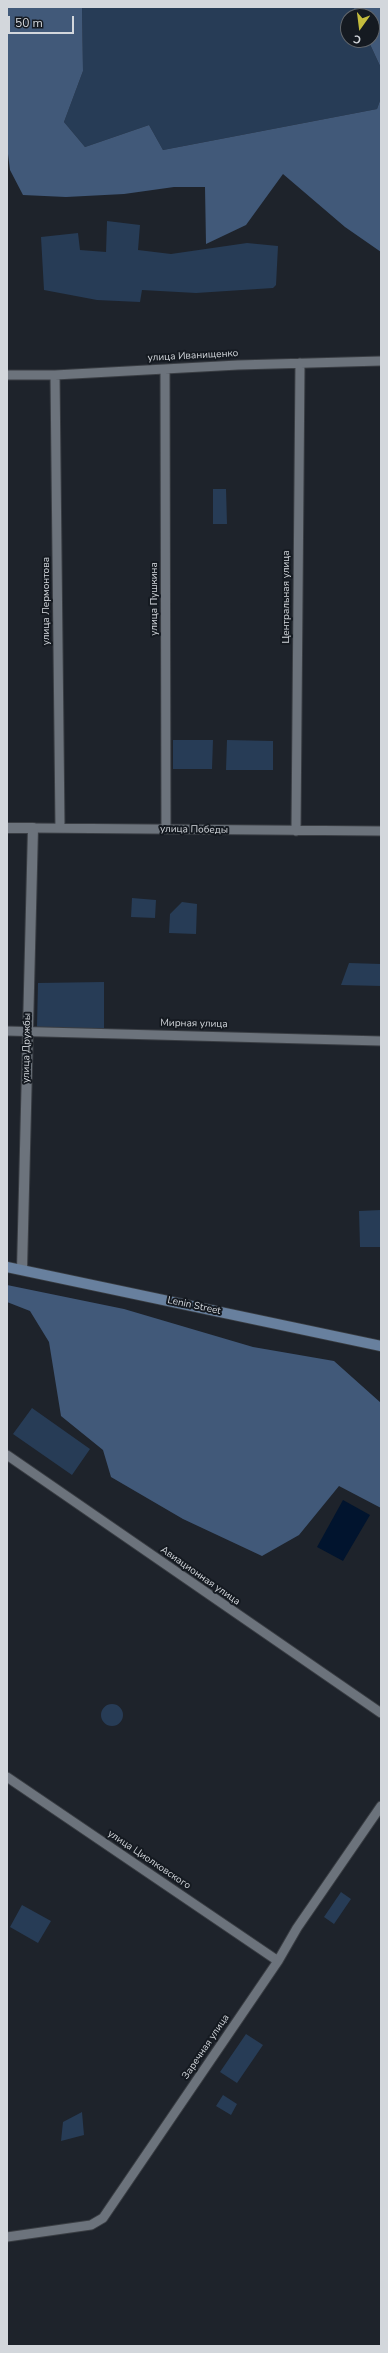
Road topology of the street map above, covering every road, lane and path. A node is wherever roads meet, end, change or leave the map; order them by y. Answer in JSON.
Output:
{"nodes":[{"id":1,"x":381,"y":361,"type":"edge"},
{"id":2,"x":300,"y":363,"type":"junction"},
{"id":3,"x":165,"y":369,"type":"junction"},
{"id":4,"x":7,"y":375,"type":"edge"},
{"id":5,"x":55,"y":375,"type":"junction"},
{"id":6,"x":60,"y":827,"type":"junction"},
{"id":7,"x":7,"y":828,"type":"edge"},
{"id":8,"x":33,"y":828,"type":"junction"},
{"id":9,"x":166,"y":829,"type":"junction"},
{"id":10,"x":296,"y":831,"type":"junction"},
{"id":11,"x":381,"y":831,"type":"edge"},
{"id":12,"x":7,"y":1031,"type":"edge"},
{"id":13,"x":27,"y":1032,"type":"junction"},
{"id":14,"x":381,"y":1041,"type":"edge"},
{"id":15,"x":7,"y":1267,"type":"edge"},
{"id":16,"x":22,"y":1269,"type":"junction"},
{"id":17,"x":381,"y":1346,"type":"edge"},
{"id":18,"x":7,"y":1455,"type":"edge"},
{"id":19,"x":381,"y":1713,"type":"edge"},
{"id":20,"x":7,"y":1777,"type":"edge"},
{"id":21,"x":381,"y":1806,"type":"edge"},
{"id":22,"x":278,"y":1961,"type":"junction"},
{"id":23,"x":7,"y":2237,"type":"edge"}],
"edges":[{"from":1,"to":2,"type":"street","name":"улица Иванищенко"},
{"from":2,"to":3,"type":"street","name":"улица Иванищенко"},
{"from":2,"to":10,"type":"street","name":"Центральная улица"},
{"from":3,"to":5,"type":"street","name":"улица Иванищенко"},
{"from":3,"to":9,"type":"street","name":"улица Пушкина"},
{"from":4,"to":5,"type":"street","name":"улица Иванищенко"},
{"from":5,"to":6,"type":"street","name":"улица Лермонтова"},
{"from":6,"to":8,"type":"street","name":"улица Победы"},
{"from":6,"to":9,"type":"street","name":"улица Победы"},
{"from":7,"to":8,"type":"street","name":"улица Победы"},
{"from":8,"to":13,"type":"street","name":"улица Дружбы"},
{"from":9,"to":10,"type":"street","name":"улица Победы"},
{"from":10,"to":11,"type":"street","name":"улица Победы"},
{"from":12,"to":13,"type":"street","name":"Мирная улица"},
{"from":13,"to":14,"type":"street","name":"Мирная улица"},
{"from":13,"to":16,"type":"street","name":"улица Дружбы"},
{"from":15,"to":16,"type":"main road","name":"Lenin Street"},
{"from":16,"to":17,"type":"main road","name":"Lenin Street"},
{"from":18,"to":19,"type":"street","name":"Авиационная улица"},
{"from":20,"to":22,"type":"street","name":"улица Циолковского"},
{"from":21,"to":22,"type":"street","name":"Заречная улица"},
{"from":22,"to":23,"type":"street","name":"Заречная улица"}]}
